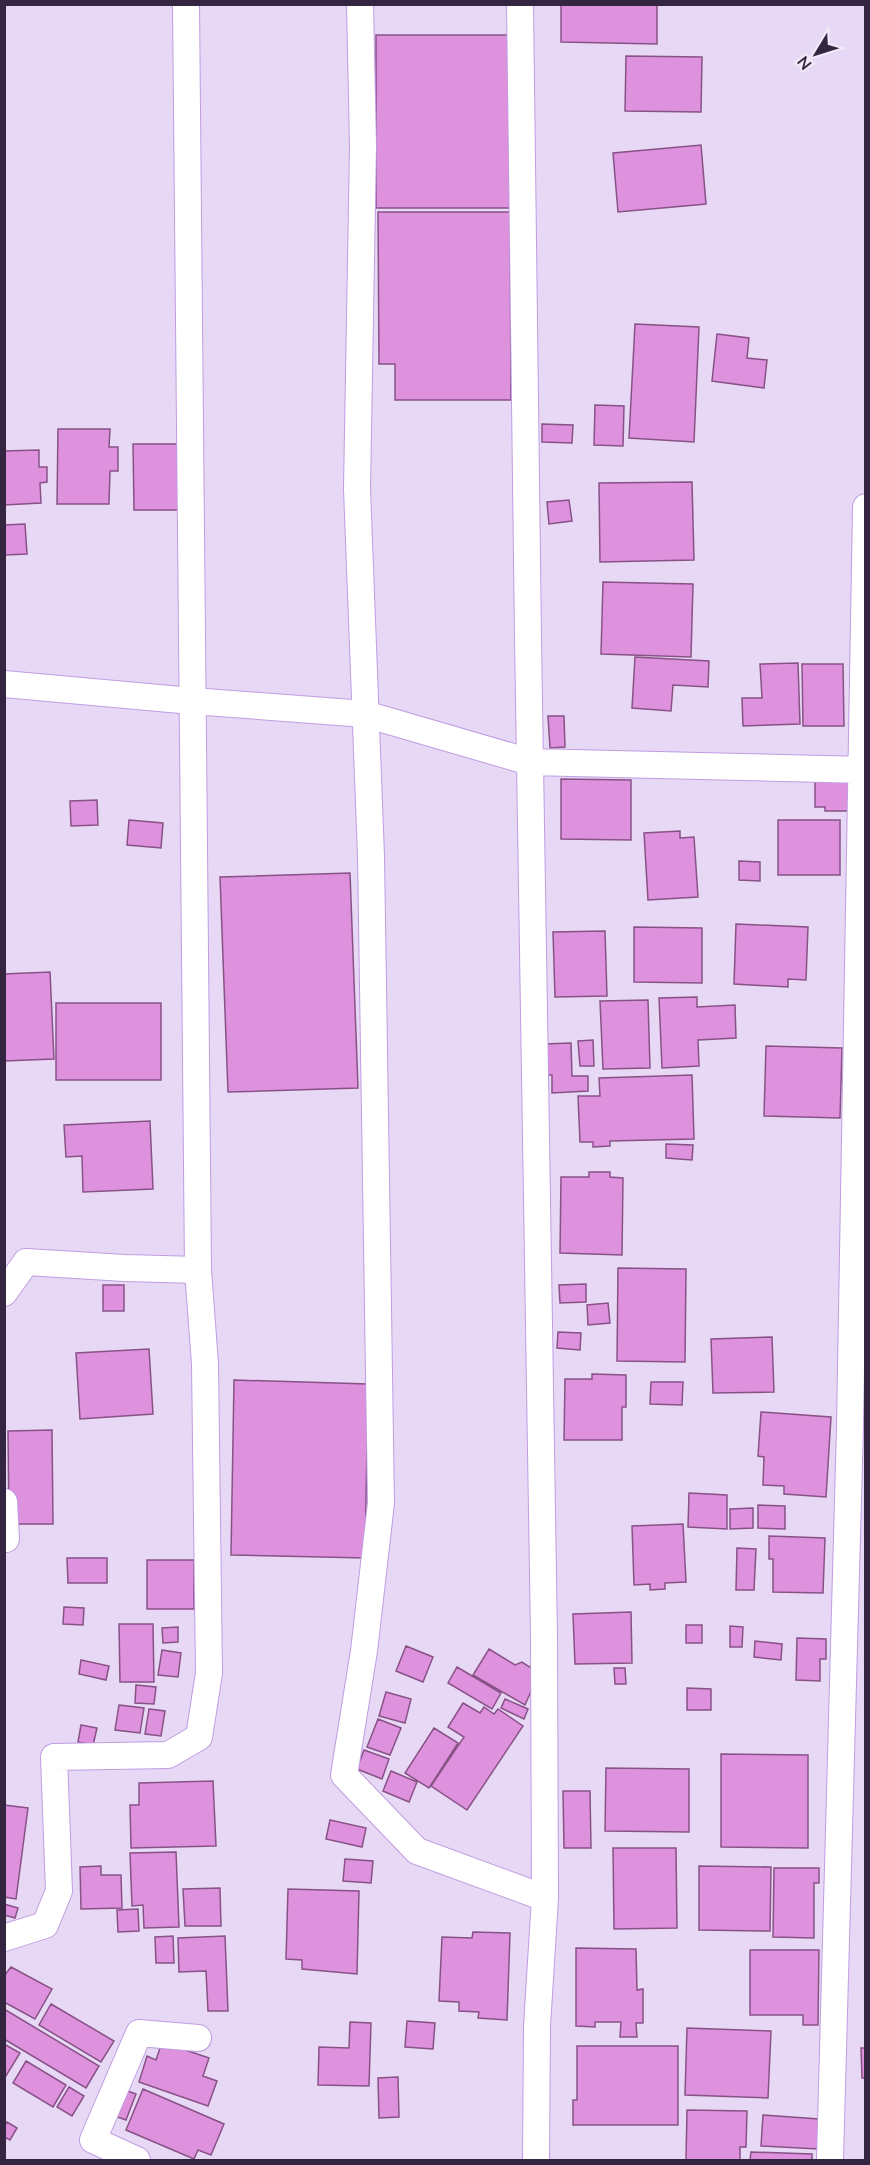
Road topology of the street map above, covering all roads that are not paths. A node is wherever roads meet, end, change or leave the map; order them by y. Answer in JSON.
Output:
{"nodes":[{"id":1,"x":186,"y":4,"type":"edge"},
{"id":2,"x":360,"y":4,"type":"edge"},
{"id":3,"x":520,"y":4,"type":"edge"},
{"id":4,"x":866,"y":507,"type":"edge"},
{"id":5,"x":4,"y":684,"type":"edge"},
{"id":6,"x":192,"y":701,"type":"junction"},
{"id":7,"x":365,"y":714,"type":"junction"},
{"id":8,"x":530,"y":762,"type":"junction"},
{"id":9,"x":863,"y":770,"type":"edge"},
{"id":10,"x":198,"y":1270,"type":"junction"},
{"id":11,"x":4,"y":1293,"type":"edge"},
{"id":12,"x":4,"y":1502,"type":"edge"},
{"id":13,"x":6,"y":1539,"type":"edge"},
{"id":14,"x":545,"y":1898,"type":"junction"},
{"id":15,"x":4,"y":1938,"type":"edge"},
{"id":16,"x":198,"y":2038,"type":"dead end"},
{"id":17,"x":137,"y":2160,"type":"edge"},
{"id":18,"x":536,"y":2160,"type":"edge"},
{"id":19,"x":830,"y":2160,"type":"edge"}],
"edges":[{"from":1,"to":6,"type":"street"},
{"from":2,"to":7,"type":"street"},
{"from":3,"to":8,"type":"street"},
{"from":4,"to":9,"type":"street"},
{"from":5,"to":6,"type":"street"},
{"from":6,"to":7,"type":"street"},
{"from":6,"to":10,"type":"street"},
{"from":7,"to":8,"type":"street"},
{"from":7,"to":14,"type":"street"},
{"from":8,"to":9,"type":"street"},
{"from":8,"to":14,"type":"street"},
{"from":9,"to":19,"type":"street"},
{"from":10,"to":11,"type":"street"},
{"from":10,"to":15,"type":"street"},
{"from":12,"to":13,"type":"street"},
{"from":14,"to":18,"type":"street"},
{"from":16,"to":17,"type":"street"}]}
